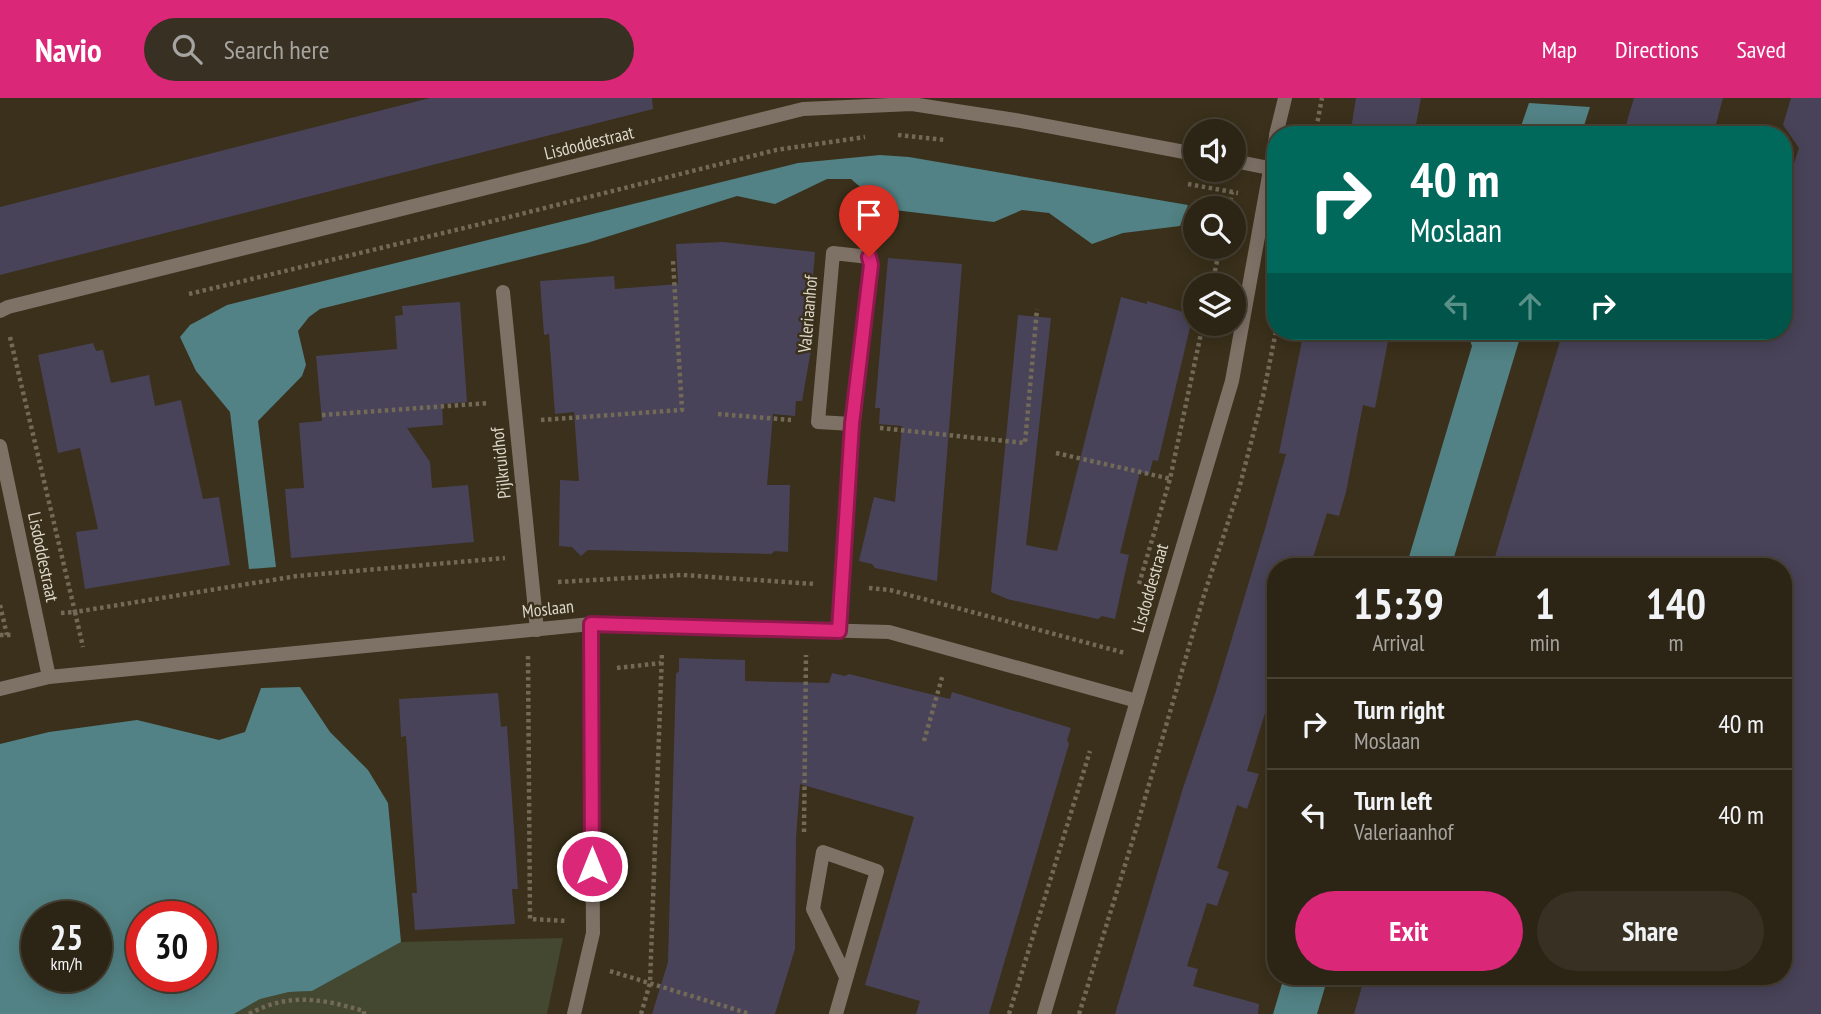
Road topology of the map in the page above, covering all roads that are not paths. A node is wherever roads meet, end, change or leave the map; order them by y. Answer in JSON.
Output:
{"nodes":[{"id":1,"x":1285,"y":98,"type":"edge"},
{"id":2,"x":1278,"y":126,"type":"edge"},
{"id":3,"x":1183,"y":152,"type":"edge"},
{"id":4,"x":1246,"y":163,"type":"edge"},
{"id":5,"x":1267,"y":168,"type":"edge"},
{"id":6,"x":1267,"y":180,"type":"edge"},
{"id":7,"x":503,"y":292,"type":"dead end"},
{"id":8,"x":0,"y":311,"type":"edge"},
{"id":9,"x":852,"y":424,"type":"junction"},
{"id":10,"x":0,"y":446,"type":"edge"},
{"id":11,"x":591,"y":624,"type":"junction"},
{"id":12,"x":532,"y":630,"type":"junction"},
{"id":13,"x":839,"y":631,"type":"junction"},
{"id":14,"x":50,"y":677,"type":"junction"},
{"id":15,"x":0,"y":689,"type":"edge"},
{"id":16,"x":1137,"y":701,"type":"junction"},
{"id":17,"x":846,"y":977,"type":"junction"},
{"id":18,"x":574,"y":1014,"type":"edge"},
{"id":19,"x":836,"y":1014,"type":"edge"},
{"id":20,"x":1044,"y":1014,"type":"edge"}],
"edges":[{"from":1,"to":2,"type":"street","name":"Lisdoddestraat"},
{"from":3,"to":8,"type":"street","name":"Lisdoddestraat"},
{"from":4,"to":5,"type":"street"},
{"from":6,"to":16,"type":"street","name":"Lisdoddestraat"},
{"from":7,"to":12,"type":"street","name":"Pijlkruidhof"},
{"from":9,"to":9,"type":"street","name":"Valeriaanhof"},
{"from":9,"to":13,"type":"street","name":"Valeriaanhof"},
{"from":10,"to":14,"type":"street","name":"Lisdoddestraat"},
{"from":11,"to":12,"type":"street","name":"Moslaan"},
{"from":11,"to":13,"type":"street","name":"Moslaan"},
{"from":11,"to":18,"type":"street"},
{"from":12,"to":14,"type":"street","name":"Moslaan"},
{"from":13,"to":16,"type":"street","name":"Moslaan"},
{"from":14,"to":15,"type":"street","name":"Moslaan"},
{"from":16,"to":20,"type":"street","name":"Lisdoddestraat"},
{"from":17,"to":17,"type":"street"},
{"from":17,"to":19,"type":"street"}]}
